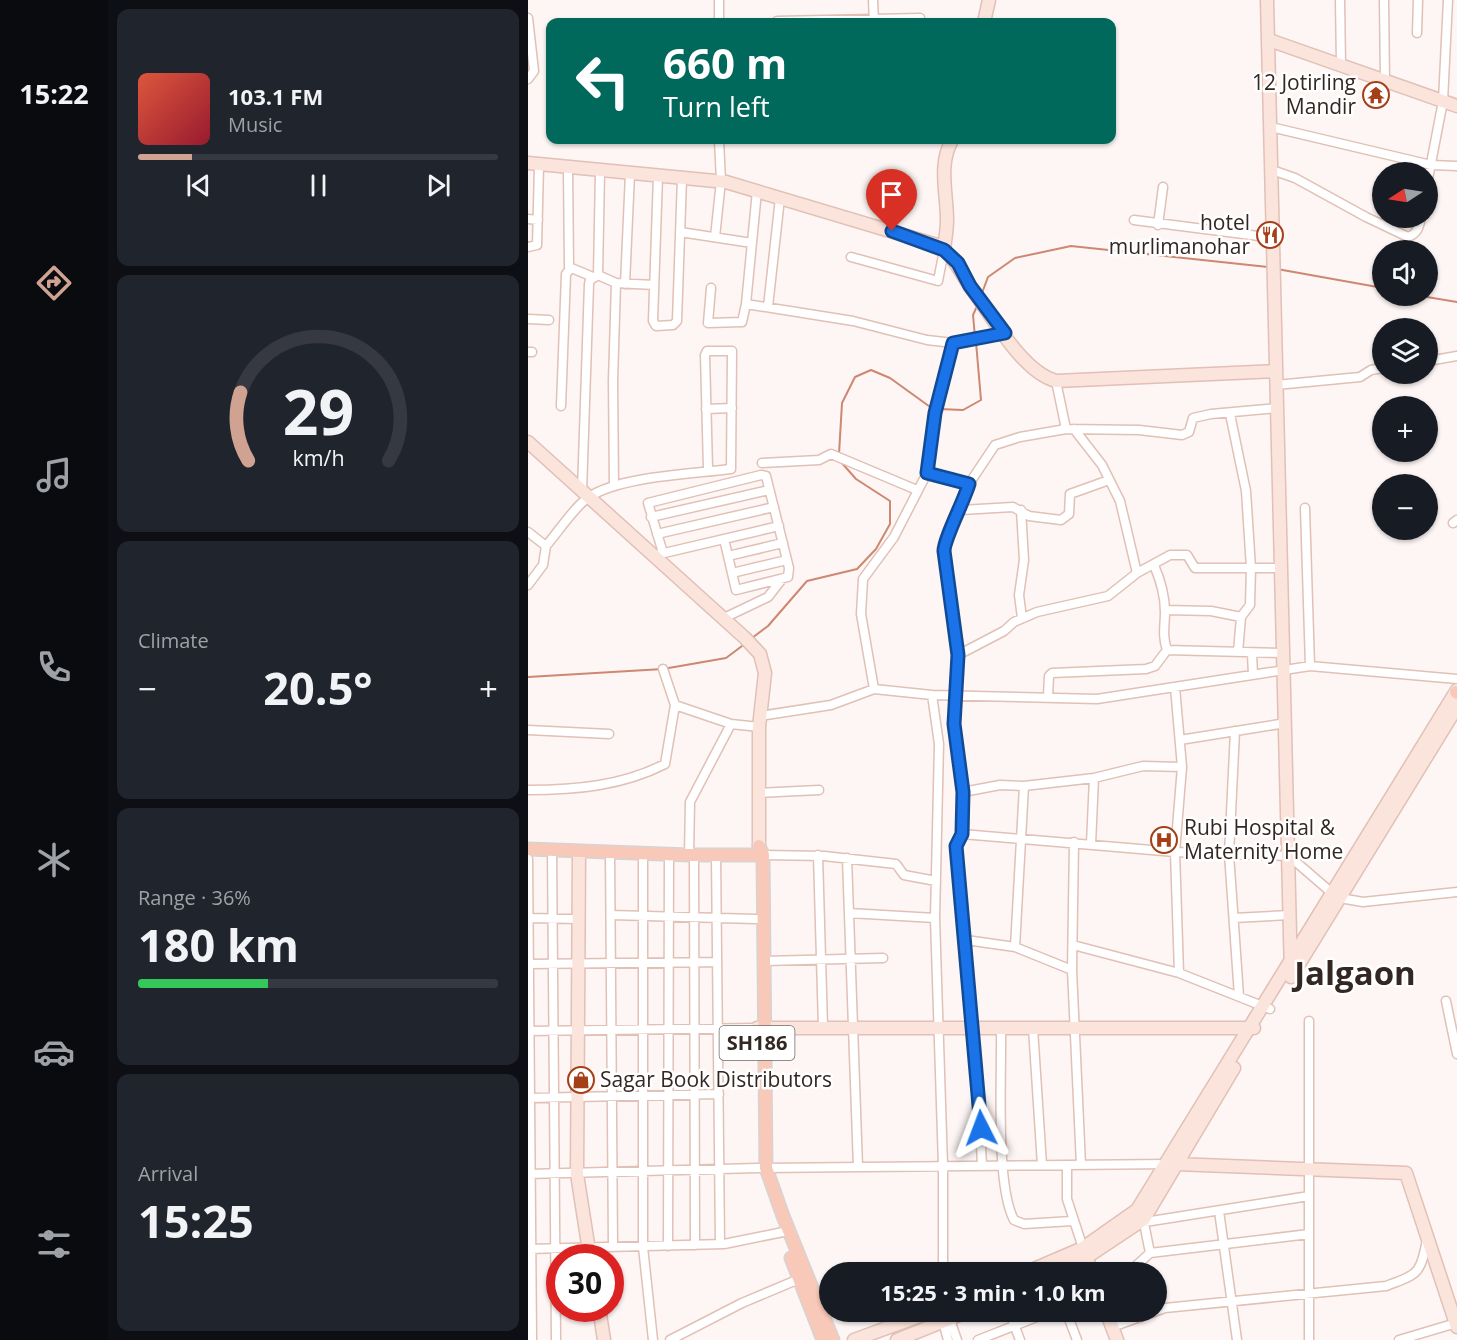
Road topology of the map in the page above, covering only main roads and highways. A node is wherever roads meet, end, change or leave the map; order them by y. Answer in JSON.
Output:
{"nodes":[{"id":1,"x":989,"y":0,"type":"edge"},
{"id":2,"x":1268,"y":0,"type":"edge"},
{"id":3,"x":985,"y":18,"type":"edge"},
{"id":4,"x":1269,"y":40,"type":"junction"},
{"id":5,"x":1457,"y":106,"type":"edge"},
{"id":6,"x":950,"y":144,"type":"edge"},
{"id":7,"x":533,"y":165,"type":"edge"},
{"id":8,"x":944,"y":250,"type":"junction"},
{"id":9,"x":1275,"y":371,"type":"junction"},
{"id":10,"x":528,"y":441,"type":"edge"},
{"id":11,"x":1457,"y":688,"type":"edge"},
{"id":12,"x":1457,"y":707,"type":"edge"},
{"id":13,"x":528,"y":849,"type":"edge"},
{"id":14,"x":579,"y":852,"type":"junction"},
{"id":15,"x":759,"y":852,"type":"junction"},
{"id":16,"x":1336,"y":896,"type":"junction"},
{"id":17,"x":1291,"y":960,"type":"junction"},
{"id":18,"x":1291,"y":975,"type":"junction"},
{"id":19,"x":1267,"y":1007,"type":"junction"},
{"id":20,"x":760,"y":1028,"type":"junction"},
{"id":21,"x":1253,"y":1029,"type":"junction"},
{"id":22,"x":1176,"y":1164,"type":"junction"},
{"id":23,"x":1142,"y":1217,"type":"junction"},
{"id":24,"x":785,"y":1232,"type":"junction"},
{"id":25,"x":588,"y":1244,"type":"edge"},
{"id":26,"x":1085,"y":1253,"type":"junction"},
{"id":27,"x":1058,"y":1262,"type":"edge"},
{"id":28,"x":1070,"y":1262,"type":"edge"},
{"id":29,"x":1088,"y":1262,"type":"edge"},
{"id":30,"x":601,"y":1322,"type":"edge"},
{"id":31,"x":903,"y":1322,"type":"edge"},
{"id":32,"x":933,"y":1322,"type":"edge"},
{"id":33,"x":1110,"y":1322,"type":"edge"},
{"id":34,"x":1456,"y":1325,"type":"edge"},
{"id":35,"x":1115,"y":1337,"type":"edge"},
{"id":36,"x":604,"y":1340,"type":"edge"},
{"id":37,"x":823,"y":1340,"type":"edge"},
{"id":38,"x":833,"y":1340,"type":"edge"},
{"id":39,"x":854,"y":1340,"type":"edge"},
{"id":40,"x":897,"y":1340,"type":"edge"}],
"edges":[{"from":1,"to":3,"type":"main road"},
{"from":2,"to":4,"type":"main road"},
{"from":4,"to":5,"type":"main road"},
{"from":4,"to":9,"type":"main road"},
{"from":6,"to":8,"type":"main road"},
{"from":7,"to":8,"type":"main road"},
{"from":8,"to":9,"type":"main road"},
{"from":9,"to":17,"type":"main road"},
{"from":10,"to":15,"type":"main road"},
{"from":11,"to":16,"type":"main road"},
{"from":12,"to":16,"type":"main road"},
{"from":13,"to":14,"type":"main road"},
{"from":14,"to":15,"type":"main road"},
{"from":14,"to":25,"type":"main road"},
{"from":15,"to":20,"type":"main road","number":"SH186"},
{"from":15,"to":20,"type":"main road"},
{"from":16,"to":17,"type":"main road"},
{"from":16,"to":18,"type":"main road"},
{"from":17,"to":18,"type":"main road"},
{"from":17,"to":19,"type":"main road"},
{"from":18,"to":19,"type":"main road"},
{"from":19,"to":21,"type":"main road"},
{"from":20,"to":21,"type":"main road"},
{"from":20,"to":24,"type":"main road","number":"SH186"},
{"from":21,"to":22,"type":"main road"},
{"from":21,"to":23,"type":"main road"},
{"from":22,"to":23,"type":"main road"},
{"from":22,"to":34,"type":"main road"},
{"from":23,"to":26,"type":"main road"},
{"from":24,"to":37,"type":"main road","number":"SH186"},
{"from":24,"to":38,"type":"main road"},
{"from":26,"to":27,"type":"main road"},
{"from":26,"to":28,"type":"main road"},
{"from":26,"to":29,"type":"main road"},
{"from":30,"to":36,"type":"main road"},
{"from":31,"to":39,"type":"main road"},
{"from":32,"to":40,"type":"main road"},
{"from":33,"to":35,"type":"main road"}]}
